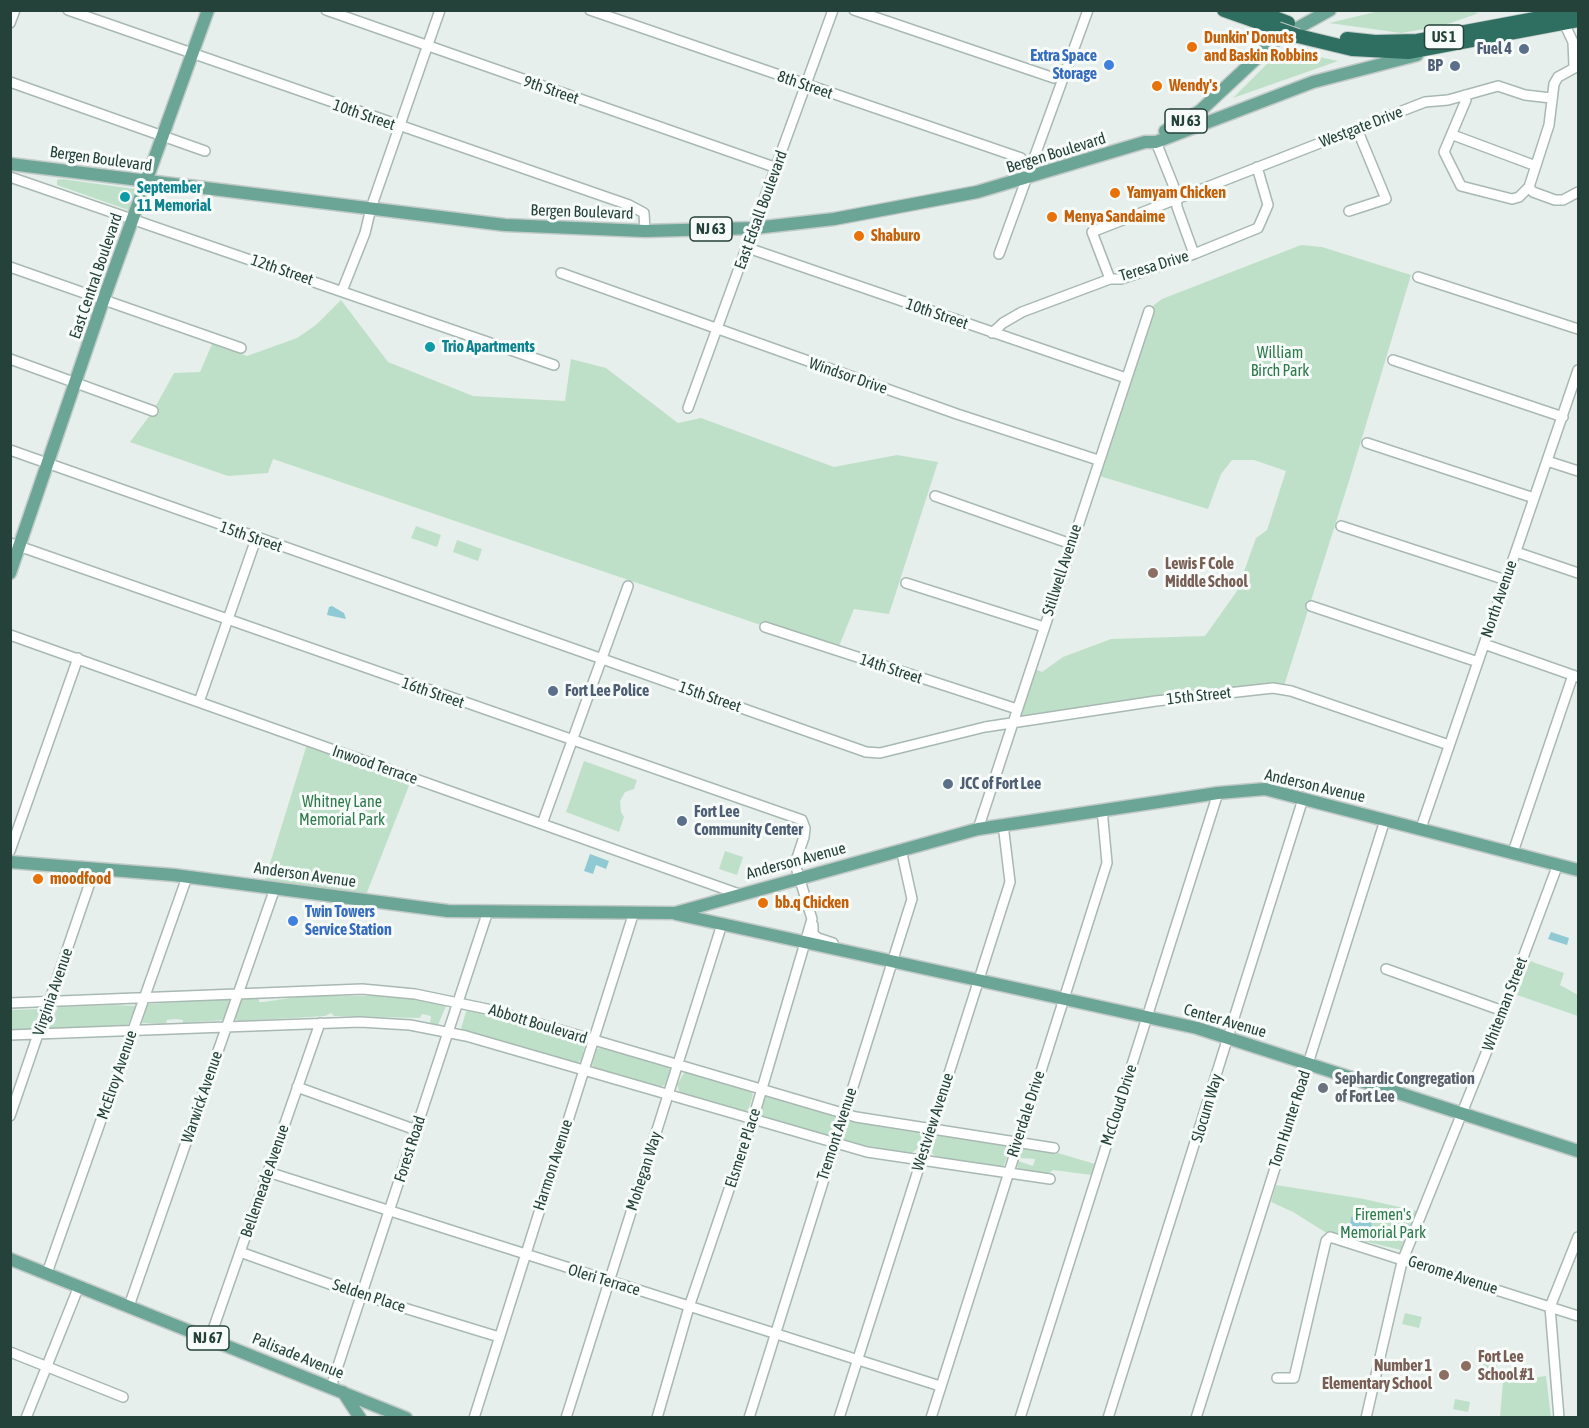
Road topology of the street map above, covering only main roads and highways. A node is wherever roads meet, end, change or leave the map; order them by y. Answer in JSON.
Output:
{"nodes":[{"id":1,"x":208,"y":10,"type":"edge"},
{"id":2,"x":1224,"y":10,"type":"edge"},
{"id":3,"x":1254,"y":10,"type":"edge"},
{"id":4,"x":1330,"y":10,"type":"edge"},
{"id":5,"x":1578,"y":11,"type":"edge"},
{"id":6,"x":1578,"y":21,"type":"edge"},
{"id":7,"x":1283,"y":26,"type":"junction"},
{"id":8,"x":1304,"y":33,"type":"junction"},
{"id":9,"x":1470,"y":41,"type":"junction"},
{"id":10,"x":1151,"y":142,"type":"junction"},
{"id":11,"x":10,"y":164,"type":"edge"},
{"id":12,"x":146,"y":182,"type":"junction"},
{"id":13,"x":15,"y":544,"type":"edge"},
{"id":14,"x":10,"y":573,"type":"edge"},
{"id":15,"x":10,"y":862,"type":"edge"},
{"id":16,"x":1578,"y":870,"type":"edge"},
{"id":17,"x":675,"y":913,"type":"junction"},
{"id":18,"x":1578,"y":1151,"type":"edge"},
{"id":19,"x":10,"y":1258,"type":"edge"},
{"id":20,"x":337,"y":1389,"type":"junction"},
{"id":21,"x":381,"y":1413,"type":"edge"},
{"id":22,"x":360,"y":1418,"type":"edge"},
{"id":23,"x":406,"y":1418,"type":"edge"}],
"edges":[{"from":1,"to":12,"type":"main road","name":"East Central Boulevard"},
{"from":2,"to":7,"type":"highway","number":"US 1"},
{"from":3,"to":7,"type":"highway","number":"US 1"},
{"from":4,"to":10,"type":"main road","name":"Bergen Boulevard","number":"NJ 63"},
{"from":5,"to":8,"type":"highway","number":"US 1"},
{"from":6,"to":9,"type":"highway","name":"Bergen Boulevard","number":"US 1"},
{"from":7,"to":8,"type":"highway","number":"US 1"},
{"from":8,"to":9,"type":"highway","number":"US 1"},
{"from":9,"to":10,"type":"main road","name":"Bergen Boulevard","number":"NJ 63"},
{"from":10,"to":12,"type":"main road","name":"Bergen Boulevard","number":"NJ 63"},
{"from":11,"to":12,"type":"main road","name":"Bergen Boulevard","number":"NJ 63"},
{"from":12,"to":13,"type":"main road","name":"East Central Boulevard"},
{"from":13,"to":14,"type":"main road","name":"East Central Boulevard"},
{"from":15,"to":17,"type":"main road","name":"Anderson Avenue"},
{"from":16,"to":17,"type":"main road","name":"Anderson Avenue"},
{"from":17,"to":18,"type":"main road","name":"Center Avenue"},
{"from":19,"to":20,"type":"main road","name":"Palisade Avenue","number":"NJ 67"},
{"from":20,"to":21,"type":"main road","name":"Palisade Avenue","number":"NJ 67"},
{"from":20,"to":22,"type":"main road"},
{"from":21,"to":23,"type":"main road","name":"Palisade Avenue","number":"NJ 67"}]}
